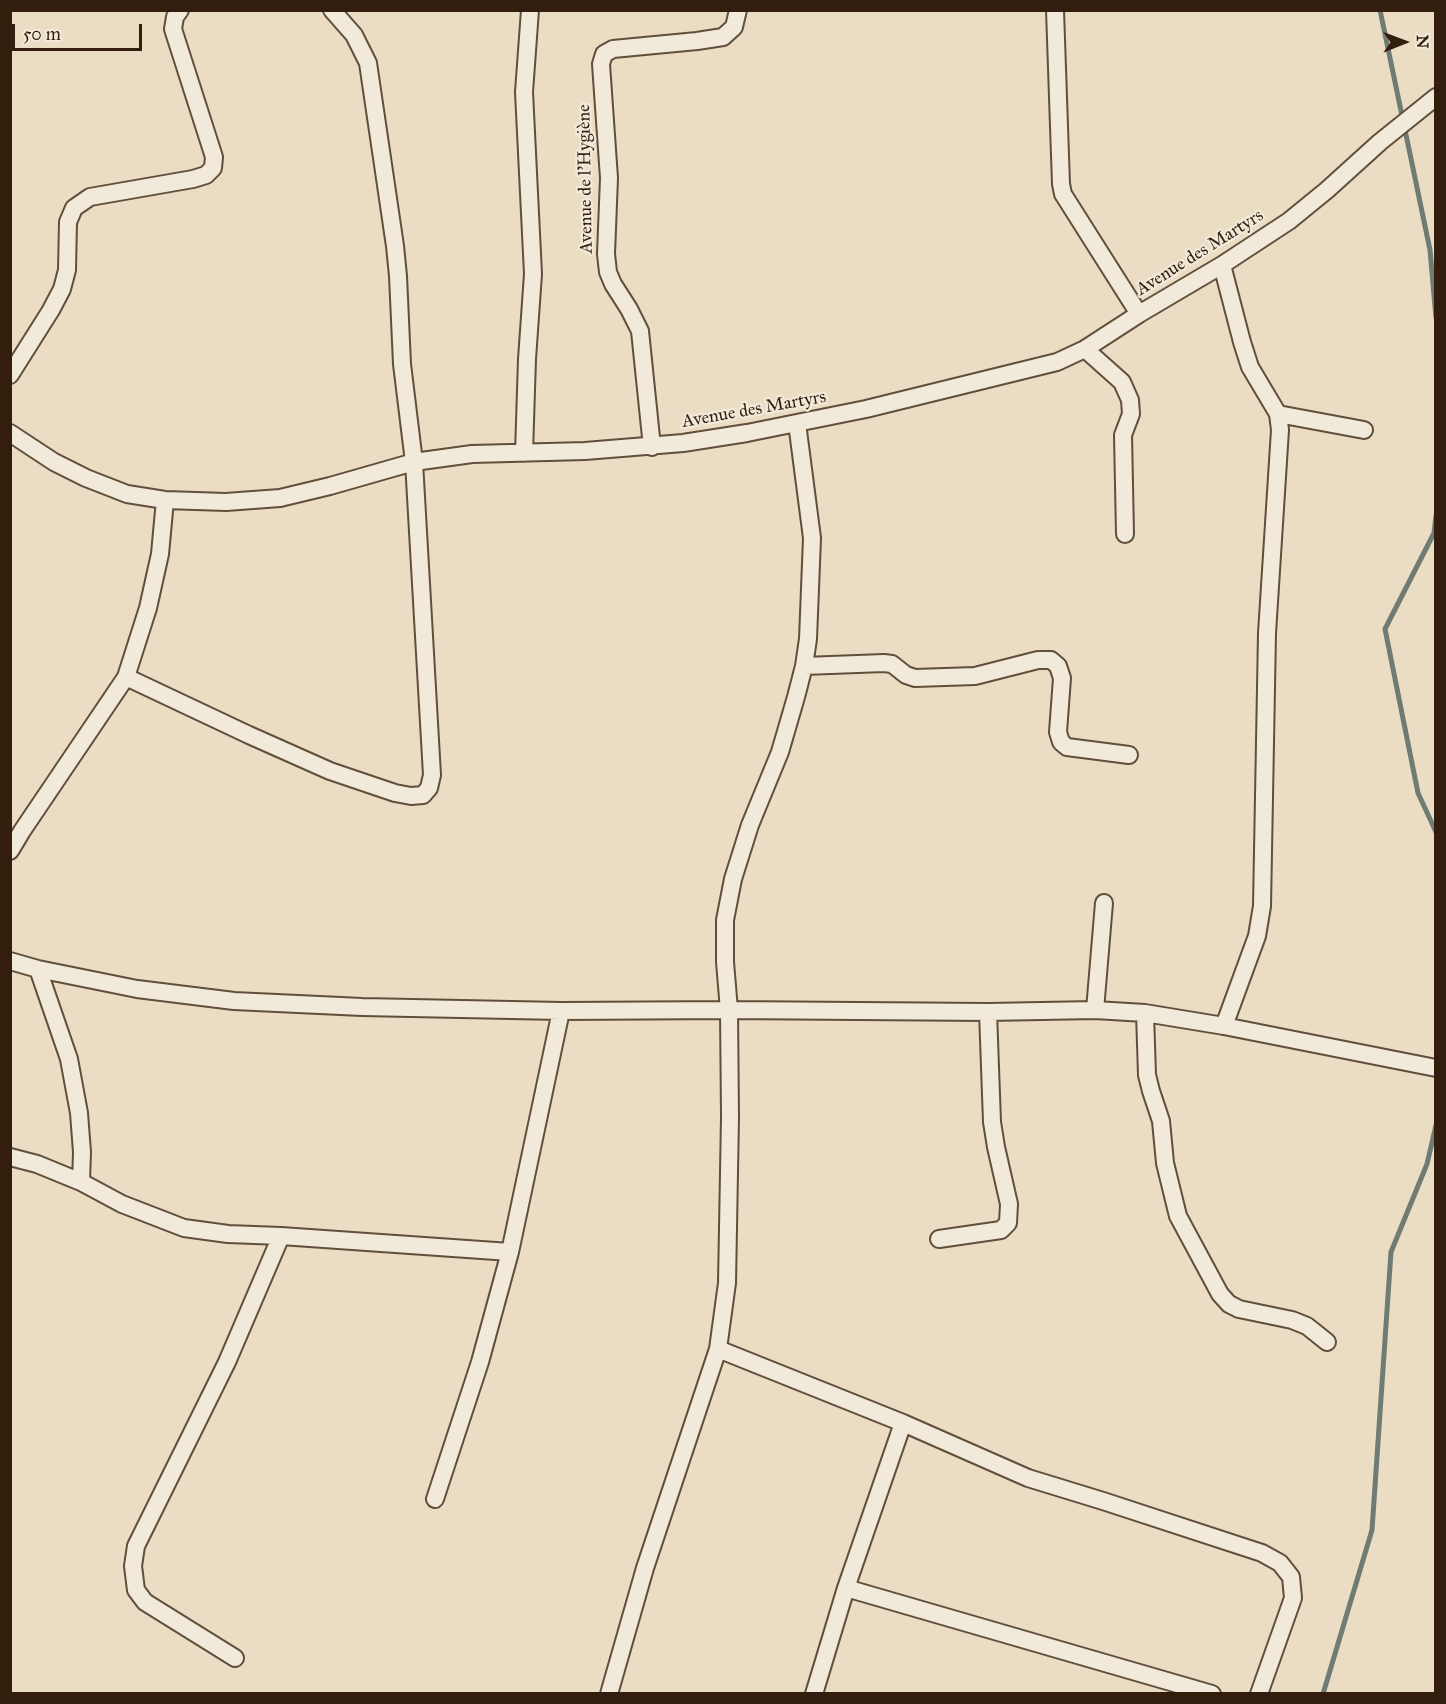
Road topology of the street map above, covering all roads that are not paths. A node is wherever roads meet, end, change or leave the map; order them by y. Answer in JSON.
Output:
{"nodes":[{"id":1,"x":180,"y":10,"type":"edge"},
{"id":2,"x":333,"y":10,"type":"edge"},
{"id":3,"x":530,"y":10,"type":"edge"},
{"id":4,"x":738,"y":10,"type":"edge"},
{"id":5,"x":1055,"y":10,"type":"edge"},
{"id":6,"x":1436,"y":97,"type":"edge"},
{"id":7,"x":1222,"y":265,"type":"junction"},
{"id":8,"x":1138,"y":314,"type":"junction"},
{"id":9,"x":1085,"y":349,"type":"junction"},
{"id":10,"x":10,"y":375,"type":"edge"},
{"id":11,"x":1278,"y":414,"type":"junction"},
{"id":12,"x":797,"y":423,"type":"junction"},
{"id":13,"x":1364,"y":430,"type":"dead end"},
{"id":14,"x":10,"y":433,"type":"edge"},
{"id":15,"x":652,"y":447,"type":"junction"},
{"id":16,"x":524,"y":453,"type":"junction"},
{"id":17,"x":414,"y":462,"type":"junction"},
{"id":18,"x":165,"y":500,"type":"junction"},
{"id":19,"x":1125,"y":534,"type":"dead end"},
{"id":20,"x":804,"y":666,"type":"junction"},
{"id":21,"x":126,"y":677,"type":"junction"},
{"id":22,"x":1129,"y":755,"type":"dead end"},
{"id":23,"x":10,"y":851,"type":"edge"},
{"id":24,"x":1104,"y":903,"type":"dead end"},
{"id":25,"x":10,"y":961,"type":"edge"},
{"id":26,"x":38,"y":969,"type":"junction"},
{"id":27,"x":729,"y":1010,"type":"junction"},
{"id":28,"x":561,"y":1011,"type":"junction"},
{"id":29,"x":1095,"y":1011,"type":"junction"},
{"id":30,"x":988,"y":1012,"type":"junction"},
{"id":31,"x":1145,"y":1013,"type":"junction"},
{"id":32,"x":1224,"y":1026,"type":"junction"},
{"id":33,"x":1436,"y":1068,"type":"edge"},
{"id":34,"x":10,"y":1157,"type":"edge"},
{"id":35,"x":81,"y":1182,"type":"junction"},
{"id":36,"x":281,"y":1236,"type":"junction"},
{"id":37,"x":939,"y":1239,"type":"dead end"},
{"id":38,"x":510,"y":1252,"type":"junction"},
{"id":39,"x":1328,"y":1342,"type":"dead end"},
{"id":40,"x":718,"y":1348,"type":"junction"},
{"id":41,"x":903,"y":1423,"type":"junction"},
{"id":42,"x":435,"y":1499,"type":"dead end"},
{"id":43,"x":846,"y":1588,"type":"junction"},
{"id":44,"x":235,"y":1658,"type":"dead end"},
{"id":45,"x":609,"y":1694,"type":"edge"},
{"id":46,"x":814,"y":1694,"type":"edge"},
{"id":47,"x":1212,"y":1694,"type":"edge"},
{"id":48,"x":1259,"y":1694,"type":"edge"}],
"edges":[{"from":1,"to":10,"type":"street"},
{"from":2,"to":17,"type":"street"},
{"from":3,"to":16,"type":"street"},
{"from":4,"to":15,"type":"street","name":"Avenue de l'Hygiène"},
{"from":5,"to":8,"type":"street"},
{"from":6,"to":7,"type":"street","name":"Avenue des Martyrs"},
{"from":7,"to":8,"type":"street","name":"Avenue des Martyrs"},
{"from":7,"to":11,"type":"street"},
{"from":8,"to":9,"type":"street","name":"Avenue des Martyrs"},
{"from":9,"to":12,"type":"street","name":"Avenue des Martyrs"},
{"from":9,"to":19,"type":"street"},
{"from":11,"to":13,"type":"street"},
{"from":11,"to":32,"type":"street"},
{"from":12,"to":15,"type":"street","name":"Avenue des Martyrs"},
{"from":12,"to":20,"type":"street"},
{"from":14,"to":18,"type":"street","name":"Avenue des Martyrs"},
{"from":15,"to":16,"type":"street","name":"Avenue des Martyrs"},
{"from":16,"to":17,"type":"street","name":"Avenue des Martyrs"},
{"from":17,"to":18,"type":"street","name":"Avenue des Martyrs"},
{"from":17,"to":21,"type":"street"},
{"from":18,"to":21,"type":"street"},
{"from":20,"to":22,"type":"street"},
{"from":20,"to":27,"type":"street"},
{"from":21,"to":23,"type":"street"},
{"from":24,"to":29,"type":"street"},
{"from":25,"to":26,"type":"street"},
{"from":26,"to":28,"type":"street"},
{"from":26,"to":35,"type":"street"},
{"from":27,"to":28,"type":"street"},
{"from":27,"to":30,"type":"street"},
{"from":27,"to":40,"type":"street"},
{"from":28,"to":38,"type":"street"},
{"from":29,"to":30,"type":"street"},
{"from":29,"to":31,"type":"street"},
{"from":30,"to":37,"type":"street"},
{"from":31,"to":32,"type":"street"},
{"from":31,"to":39,"type":"street"},
{"from":32,"to":33,"type":"street"},
{"from":34,"to":35,"type":"street"},
{"from":35,"to":36,"type":"street"},
{"from":36,"to":38,"type":"street"},
{"from":36,"to":44,"type":"street"},
{"from":38,"to":42,"type":"street"},
{"from":40,"to":41,"type":"street"},
{"from":40,"to":45,"type":"street"},
{"from":41,"to":43,"type":"street"},
{"from":41,"to":48,"type":"street"},
{"from":43,"to":46,"type":"street"},
{"from":43,"to":47,"type":"street"}]}
